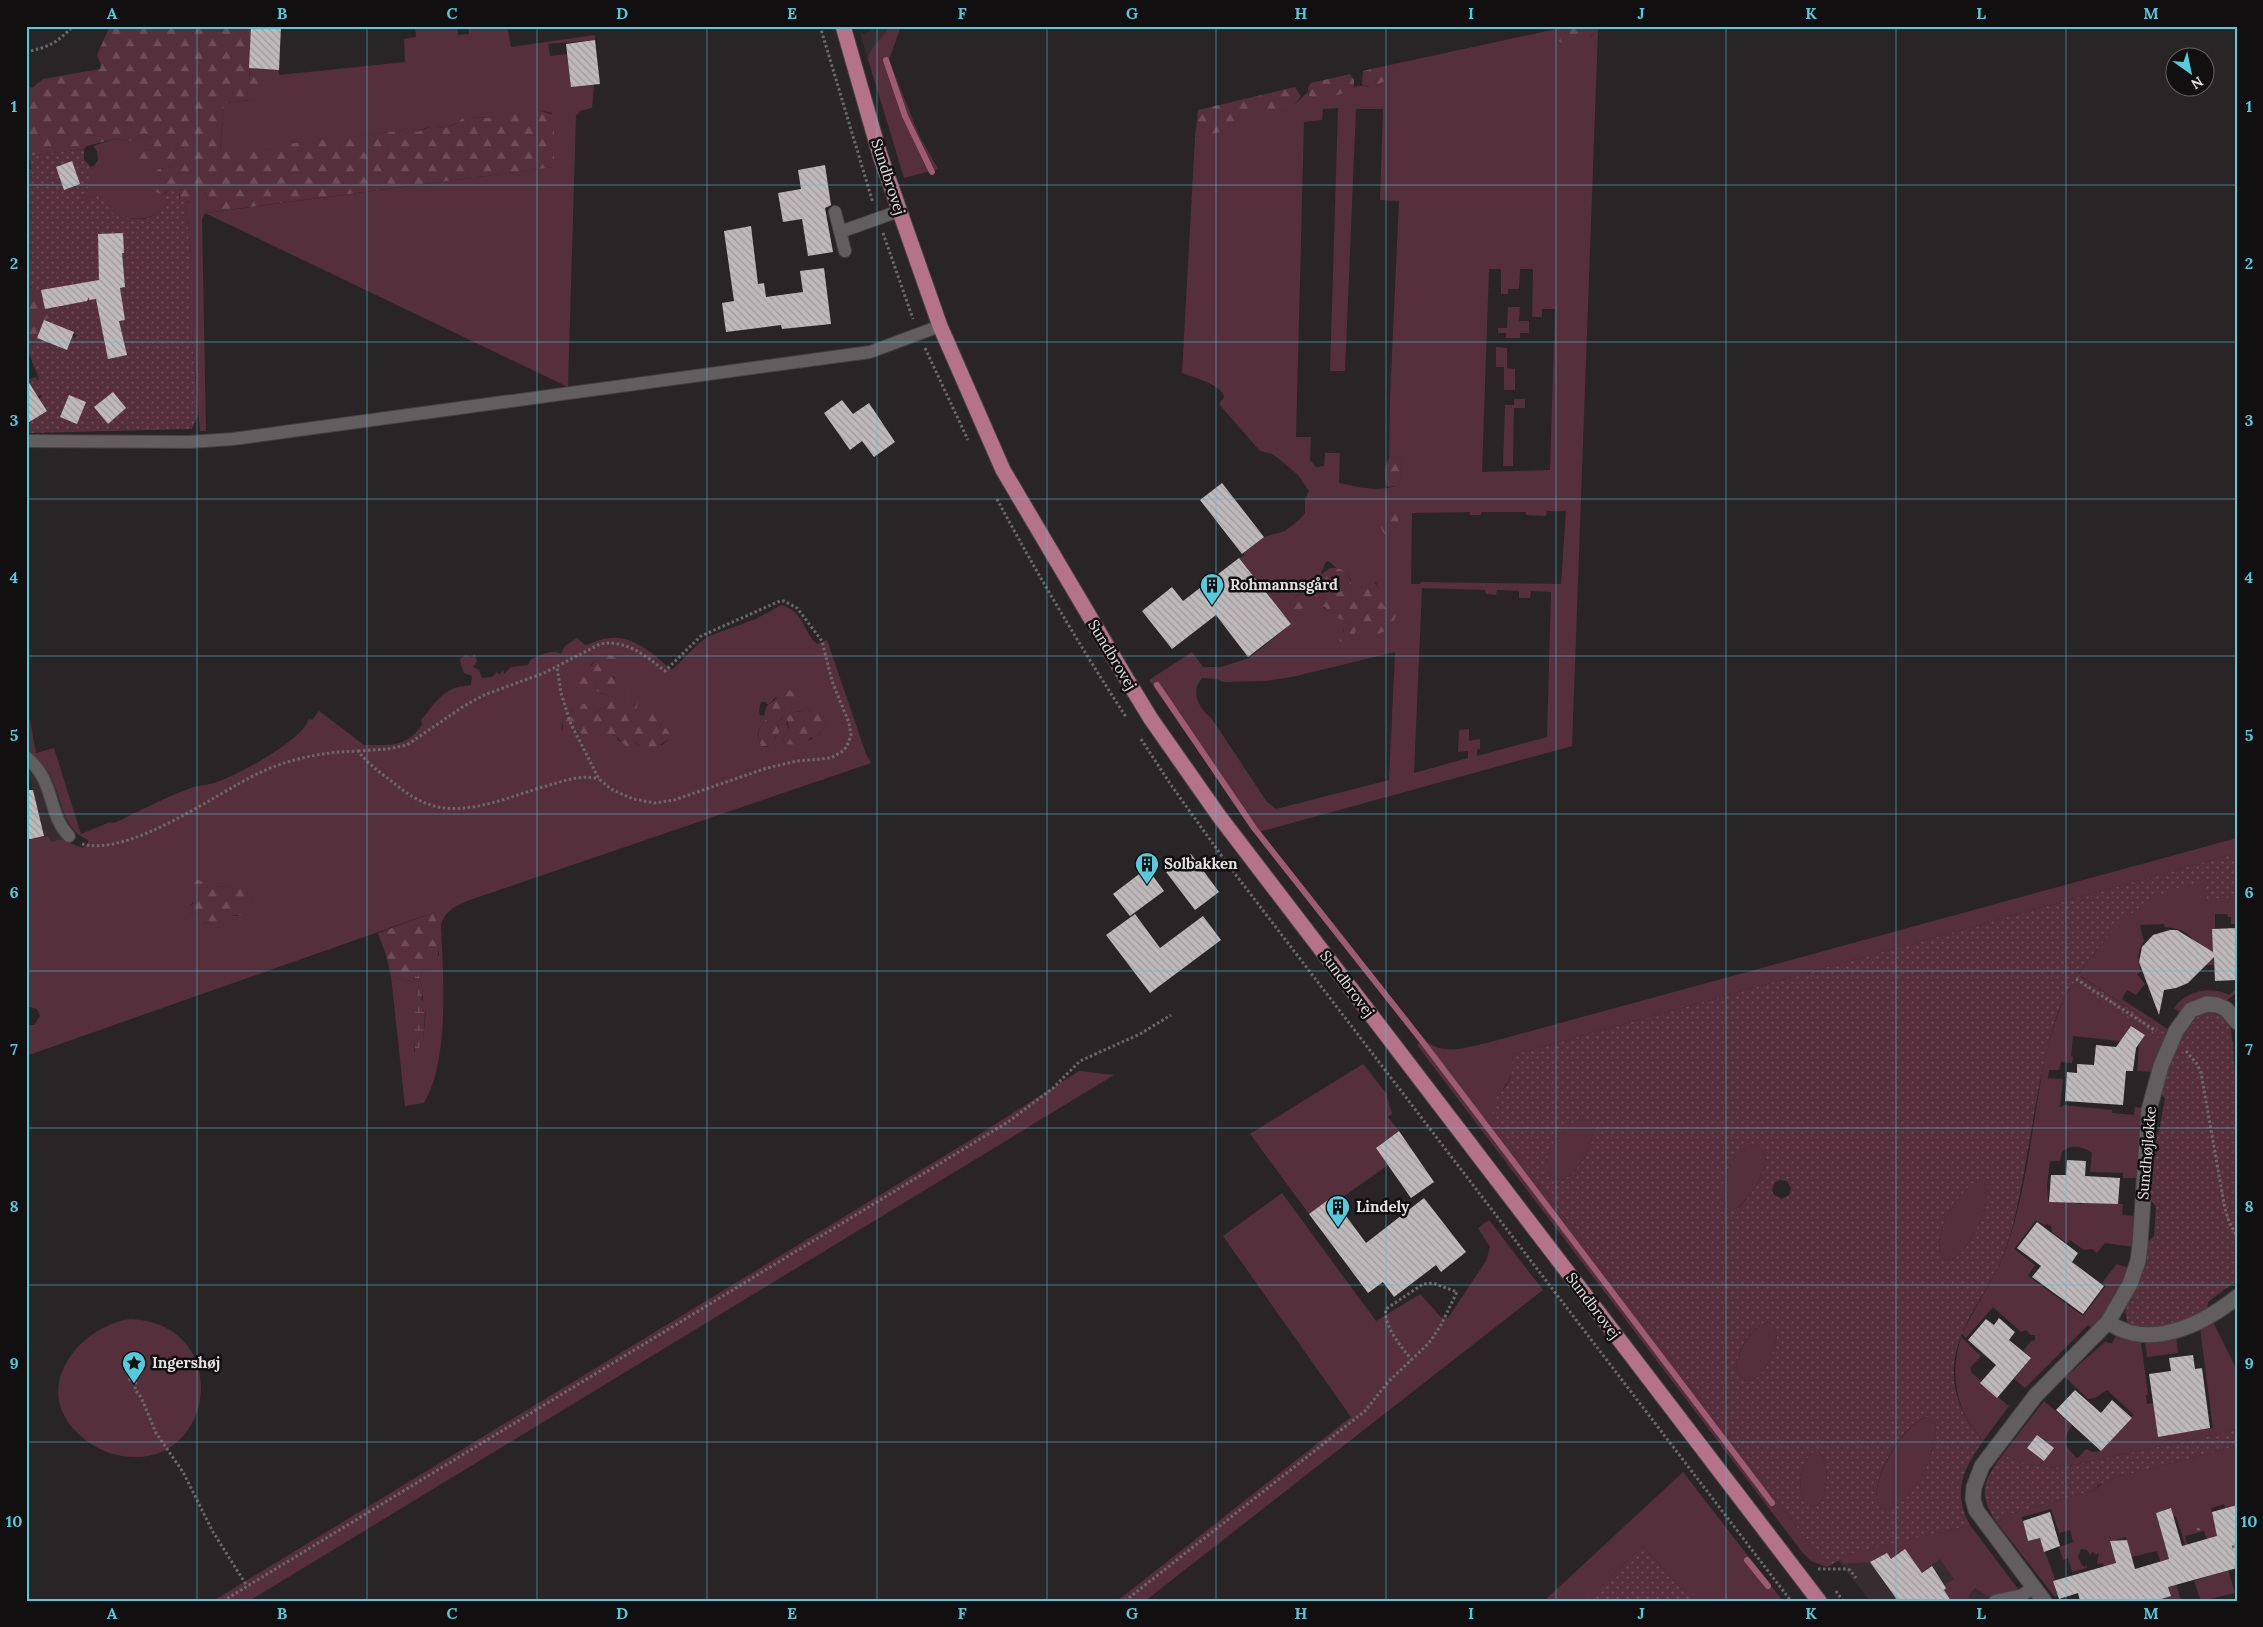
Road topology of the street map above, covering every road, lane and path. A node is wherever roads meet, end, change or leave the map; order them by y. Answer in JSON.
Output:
{"nodes":[{"id":1,"x":73,"y":26,"type":"edge"},
{"id":2,"x":843,"y":26,"type":"edge"},
{"id":3,"x":26,"y":52,"type":"edge"},
{"id":4,"x":899,"y":211,"type":"junction"},
{"id":5,"x":835,"y":212,"type":"dead end"},
{"id":6,"x":840,"y":232,"type":"junction"},
{"id":7,"x":845,"y":251,"type":"dead end"},
{"id":8,"x":940,"y":326,"type":"junction"},
{"id":9,"x":28,"y":441,"type":"edge"},
{"id":10,"x":557,"y":667,"type":"junction"},
{"id":11,"x":358,"y":751,"type":"junction"},
{"id":12,"x":26,"y":757,"type":"edge"},
{"id":13,"x":599,"y":779,"type":"junction"},
{"id":14,"x":69,"y":836,"type":"joint"},
{"id":15,"x":2076,"y":979,"type":"dead end"},
{"id":16,"x":1171,"y":1015,"type":"dead end"},
{"id":17,"x":2237,"y":1022,"type":"edge"},
{"id":18,"x":2172,"y":1041,"type":"junction"},
{"id":19,"x":2237,"y":1236,"type":"edge"},
{"id":20,"x":2237,"y":1297,"type":"edge"},
{"id":21,"x":2108,"y":1322,"type":"junction"},
{"id":22,"x":1412,"y":1360,"type":"junction"},
{"id":23,"x":129,"y":1378,"type":"dead end"},
{"id":24,"x":2237,"y":1546,"type":"edge"},
{"id":25,"x":2232,"y":1547,"type":"dead end"},
{"id":26,"x":1818,"y":1569,"type":"dead end"},
{"id":27,"x":1856,"y":1578,"type":"dead end"},
{"id":28,"x":247,"y":1586,"type":"junction"},
{"id":29,"x":2033,"y":1588,"type":"junction"},
{"id":30,"x":223,"y":1601,"type":"edge"},
{"id":31,"x":1125,"y":1601,"type":"edge"},
{"id":32,"x":1819,"y":1601,"type":"edge"},
{"id":33,"x":1995,"y":1601,"type":"edge"},
{"id":34,"x":2044,"y":1601,"type":"edge"}],
"edges":[{"from":1,"to":3,"type":"path"},
{"from":2,"to":4,"type":"main road","name":"Sundbrovej"},
{"from":4,"to":6,"type":"lane"},
{"from":4,"to":8,"type":"main road","name":"Sundbrovej"},
{"from":5,"to":6,"type":"lane"},
{"from":6,"to":7,"type":"lane"},
{"from":8,"to":9,"type":"lane"},
{"from":8,"to":32,"type":"main road","name":"Sundbrovej"},
{"from":10,"to":11,"type":"path"},
{"from":10,"to":13,"type":"path"},
{"from":10,"to":13,"type":"path"},
{"from":11,"to":13,"type":"path"},
{"from":11,"to":14,"type":"path"},
{"from":12,"to":14,"type":"lane"},
{"from":15,"to":18,"type":"path"},
{"from":16,"to":28,"type":"path"},
{"from":17,"to":18,"type":"street","name":"Sundhøjløkke"},
{"from":18,"to":19,"type":"path"},
{"from":18,"to":21,"type":"street","name":"Sundhøjløkke"},
{"from":20,"to":21,"type":"street"},
{"from":21,"to":29,"type":"street","name":"Sundhøjløkke"},
{"from":22,"to":22,"type":"path"},
{"from":22,"to":31,"type":"path"},
{"from":23,"to":28,"type":"path"},
{"from":24,"to":25,"type":"path"},
{"from":26,"to":27,"type":"path"},
{"from":28,"to":30,"type":"path"},
{"from":29,"to":33,"type":"lane"},
{"from":29,"to":34,"type":"street","name":"Sundhøjløkke"}]}
